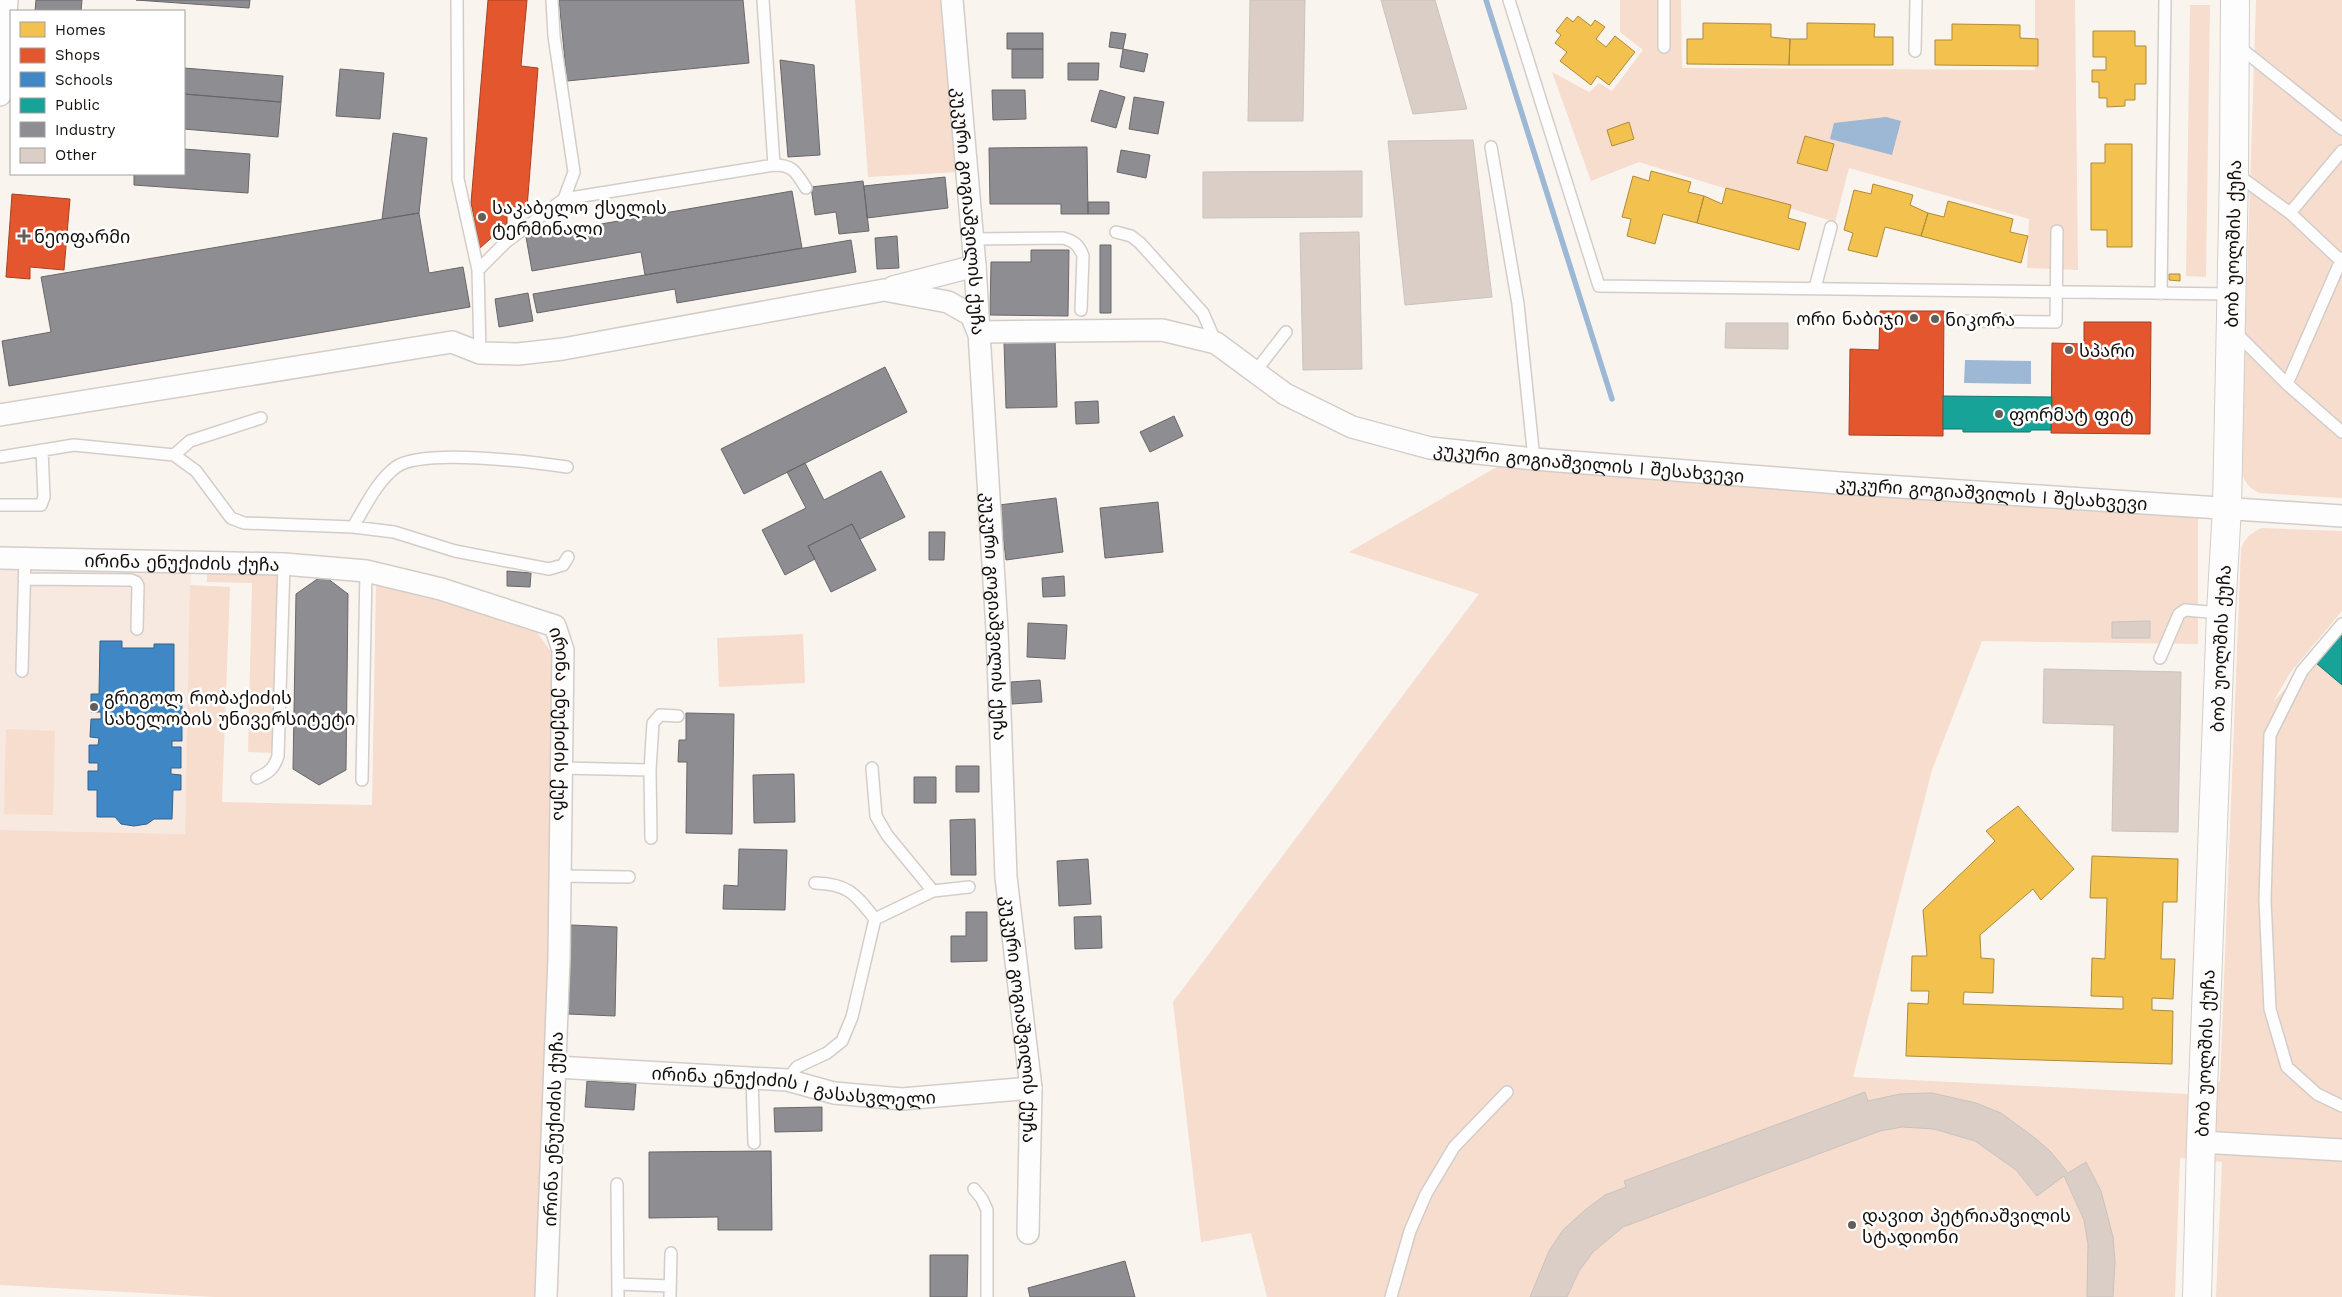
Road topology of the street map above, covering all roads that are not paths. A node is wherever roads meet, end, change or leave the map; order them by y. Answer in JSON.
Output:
{"nodes":[{"id":1,"x":7,"y":0,"type":"edge"},
{"id":2,"x":457,"y":0,"type":"edge"},
{"id":3,"x":552,"y":0,"type":"edge"},
{"id":4,"x":763,"y":0,"type":"edge"},
{"id":5,"x":952,"y":0,"type":"edge"},
{"id":6,"x":1510,"y":0,"type":"edge"},
{"id":7,"x":1664,"y":0,"type":"edge"},
{"id":8,"x":1916,"y":0,"type":"edge"},
{"id":9,"x":2165,"y":0,"type":"edge"},
{"id":10,"x":2234,"y":0,"type":"edge"},
{"id":11,"x":2,"y":43,"type":"edge"},
{"id":12,"x":2234,"y":44,"type":"junction"},
{"id":13,"x":1664,"y":48,"type":"dead end"},
{"id":14,"x":1915,"y":52,"type":"dead end"},
{"id":15,"x":0,"y":95,"type":"edge"},
{"id":16,"x":2342,"y":129,"type":"edge"},
{"id":17,"x":1491,"y":148,"type":"dead end"},
{"id":18,"x":2342,"y":151,"type":"edge"},
{"id":19,"x":774,"y":164,"type":"junction"},
{"id":20,"x":2234,"y":172,"type":"junction"},
{"id":21,"x":806,"y":188,"type":"dead end"},
{"id":22,"x":564,"y":199,"type":"junction"},
{"id":23,"x":2290,"y":213,"type":"junction"},
{"id":24,"x":1832,"y":227,"type":"dead end"},
{"id":25,"x":2057,"y":231,"type":"dead end"},
{"id":26,"x":1116,"y":232,"type":"dead end"},
{"id":27,"x":972,"y":239,"type":"junction"},
{"id":28,"x":2341,"y":259,"type":"edge"},
{"id":29,"x":975,"y":266,"type":"junction"},
{"id":30,"x":478,"y":270,"type":"junction"},
{"id":31,"x":1815,"y":288,"type":"junction"},
{"id":32,"x":884,"y":290,"type":"junction"},
{"id":33,"x":2056,"y":291,"type":"junction"},
{"id":34,"x":2161,"y":294,"type":"junction"},
{"id":35,"x":2231,"y":294,"type":"junction"},
{"id":36,"x":1081,"y":310,"type":"dead end"},
{"id":37,"x":1965,"y":321,"type":"dead end"},
{"id":38,"x":2230,"y":327,"type":"junction"},
{"id":39,"x":978,"y":332,"type":"junction"},
{"id":40,"x":1286,"y":332,"type":"dead end"},
{"id":41,"x":1216,"y":343,"type":"junction"},
{"id":42,"x":480,"y":353,"type":"junction"},
{"id":43,"x":1255,"y":372,"type":"junction"},
{"id":44,"x":2287,"y":384,"type":"junction"},
{"id":45,"x":0,"y":415,"type":"edge"},
{"id":46,"x":261,"y":418,"type":"dead end"},
{"id":47,"x":2342,"y":432,"type":"edge"},
{"id":48,"x":42,"y":450,"type":"junction"},
{"id":49,"x":174,"y":455,"type":"junction"},
{"id":50,"x":0,"y":457,"type":"edge"},
{"id":51,"x":1534,"y":459,"type":"junction"},
{"id":52,"x":567,"y":467,"type":"dead end"},
{"id":53,"x":0,"y":506,"type":"edge"},
{"id":54,"x":2227,"y":507,"type":"junction"},
{"id":55,"x":2342,"y":516,"type":"edge"},
{"id":56,"x":354,"y":527,"type":"junction"},
{"id":57,"x":0,"y":558,"type":"edge"},
{"id":58,"x":568,"y":558,"type":"dead end"},
{"id":59,"x":284,"y":564,"type":"junction"},
{"id":60,"x":24,"y":569,"type":"junction"},
{"id":61,"x":366,"y":571,"type":"junction"},
{"id":62,"x":2221,"y":613,"type":"junction"},
{"id":63,"x":2342,"y":624,"type":"edge"},
{"id":64,"x":136,"y":629,"type":"dead end"},
{"id":65,"x":2160,"y":658,"type":"dead end"},
{"id":66,"x":22,"y":672,"type":"dead end"},
{"id":67,"x":678,"y":716,"type":"dead end"},
{"id":68,"x":562,"y":768,"type":"junction"},
{"id":69,"x":872,"y":768,"type":"dead end"},
{"id":70,"x":650,"y":770,"type":"junction"},
{"id":71,"x":257,"y":778,"type":"dead end"},
{"id":72,"x":362,"y":780,"type":"dead end"},
{"id":73,"x":651,"y":838,"type":"dead end"},
{"id":74,"x":560,"y":876,"type":"junction"},
{"id":75,"x":629,"y":877,"type":"dead end"},
{"id":76,"x":815,"y":883,"type":"dead end"},
{"id":77,"x":969,"y":887,"type":"dead end"},
{"id":78,"x":933,"y":891,"type":"junction"},
{"id":79,"x":874,"y":919,"type":"junction"},
{"id":80,"x":556,"y":1067,"type":"junction"},
{"id":81,"x":752,"y":1078,"type":"junction"},
{"id":82,"x":787,"y":1080,"type":"junction"},
{"id":83,"x":1031,"y":1088,"type":"junction"},
{"id":84,"x":1507,"y":1092,"type":"dead end"},
{"id":85,"x":2342,"y":1106,"type":"edge"},
{"id":86,"x":2200,"y":1142,"type":"junction"},
{"id":87,"x":754,"y":1143,"type":"dead end"},
{"id":88,"x":2342,"y":1150,"type":"edge"},
{"id":89,"x":617,"y":1184,"type":"dead end"},
{"id":90,"x":974,"y":1189,"type":"dead end"},
{"id":91,"x":1028,"y":1233,"type":"dead end"},
{"id":92,"x":671,"y":1253,"type":"dead end"},
{"id":93,"x":618,"y":1284,"type":"junction"},
{"id":94,"x":670,"y":1291,"type":"edge"},
{"id":95,"x":546,"y":1297,"type":"edge"},
{"id":96,"x":618,"y":1297,"type":"edge"},
{"id":97,"x":987,"y":1297,"type":"edge"},
{"id":98,"x":1391,"y":1297,"type":"edge"},
{"id":99,"x":2197,"y":1297,"type":"edge"}],
"edges":[{"from":1,"to":11,"type":"street"},
{"from":2,"to":30,"type":"lane"},
{"from":3,"to":22,"type":"lane"},
{"from":4,"to":19,"type":"lane"},
{"from":5,"to":27,"type":"street","name":"კუკური გოგიაშვილის ქუჩა"},
{"from":6,"to":31,"type":"lane"},
{"from":7,"to":13,"type":"lane"},
{"from":8,"to":14,"type":"lane"},
{"from":9,"to":34,"type":"lane"},
{"from":10,"to":12,"type":"street","name":"ბობ უოლშის ქუჩა"},
{"from":11,"to":15,"type":"street"},
{"from":12,"to":16,"type":"lane"},
{"from":12,"to":20,"type":"street","name":"ბობ უოლშის ქუჩა"},
{"from":17,"to":51,"type":"lane"},
{"from":18,"to":23,"type":"lane"},
{"from":19,"to":21,"type":"lane"},
{"from":19,"to":22,"type":"lane"},
{"from":20,"to":23,"type":"lane"},
{"from":20,"to":35,"type":"street","name":"ბობ უოლშის ქუჩა"},
{"from":22,"to":30,"type":"lane"},
{"from":23,"to":28,"type":"lane"},
{"from":24,"to":31,"type":"lane"},
{"from":25,"to":33,"type":"lane"},
{"from":26,"to":41,"type":"lane"},
{"from":27,"to":29,"type":"street","name":"კუკური გოგიაშვილის ქუჩა"},
{"from":27,"to":36,"type":"lane"},
{"from":28,"to":44,"type":"lane"},
{"from":29,"to":32,"type":"street"},
{"from":29,"to":39,"type":"street","name":"კუკური გოგიაშვილის ქუჩა"},
{"from":30,"to":42,"type":"lane"},
{"from":31,"to":33,"type":"lane"},
{"from":32,"to":39,"type":"street"},
{"from":32,"to":42,"type":"street"},
{"from":33,"to":34,"type":"lane"},
{"from":33,"to":37,"type":"lane"},
{"from":34,"to":35,"type":"lane"},
{"from":35,"to":38,"type":"street","name":"ბობ უოლშის ქუჩა"},
{"from":38,"to":44,"type":"lane"},
{"from":38,"to":54,"type":"street","name":"ბობ უოლშის ქუჩა"},
{"from":39,"to":41,"type":"street","name":"კუკური გოგიაშვილის I შესახვევი"},
{"from":39,"to":83,"type":"street","name":"კუკური გოგიაშვილის ქუჩა"},
{"from":40,"to":43,"type":"lane"},
{"from":41,"to":43,"type":"street","name":"კუკური გოგიაშვილის I შესახვევი"},
{"from":42,"to":45,"type":"street"},
{"from":43,"to":51,"type":"street","name":"კუკური გოგიაშვილის I შესახვევი"},
{"from":44,"to":47,"type":"lane"},
{"from":46,"to":49,"type":"lane"},
{"from":48,"to":49,"type":"lane"},
{"from":48,"to":50,"type":"lane"},
{"from":48,"to":53,"type":"lane"},
{"from":49,"to":56,"type":"lane"},
{"from":51,"to":54,"type":"street","name":"კუკური გოგიაშვილის I შესახვევი"},
{"from":52,"to":56,"type":"lane"},
{"from":54,"to":55,"type":"street","name":"კუკური გოგიაშვილის I შესახვევი"},
{"from":54,"to":62,"type":"street","name":"ბობ უოლშის ქუჩა"},
{"from":56,"to":58,"type":"lane"},
{"from":57,"to":60,"type":"street","name":"ირინა ენუქიძის ქუჩა"},
{"from":59,"to":60,"type":"street","name":"ირინა ენუქიძის ქუჩა"},
{"from":59,"to":61,"type":"street","name":"ირინა ენუქიძის ქუჩა"},
{"from":59,"to":71,"type":"lane"},
{"from":60,"to":64,"type":"lane"},
{"from":60,"to":66,"type":"lane"},
{"from":61,"to":68,"type":"street","name":"ირინა ენუქიძის ქუჩა"},
{"from":61,"to":72,"type":"lane"},
{"from":62,"to":65,"type":"lane"},
{"from":62,"to":86,"type":"street","name":"ბობ უოლშის ქუჩა"},
{"from":63,"to":85,"type":"lane"},
{"from":67,"to":70,"type":"lane"},
{"from":68,"to":70,"type":"lane"},
{"from":68,"to":74,"type":"street","name":"ირინა ენუქიძის ქუჩა"},
{"from":69,"to":78,"type":"lane"},
{"from":70,"to":73,"type":"lane"},
{"from":74,"to":75,"type":"lane"},
{"from":74,"to":80,"type":"street","name":"ირინა ენუქიძის ქუჩა"},
{"from":76,"to":79,"type":"lane"},
{"from":77,"to":78,"type":"lane"},
{"from":78,"to":79,"type":"lane"},
{"from":79,"to":82,"type":"lane"},
{"from":80,"to":81,"type":"street","name":"ირინა ენუქიძის I გასასვლელი"},
{"from":80,"to":95,"type":"street","name":"ირინა ენუქიძის ქუჩა"},
{"from":81,"to":82,"type":"street","name":"ირინა ენუქიძის I გასასვლელი"},
{"from":81,"to":87,"type":"lane"},
{"from":82,"to":83,"type":"street","name":"ირინა ენუქიძის I გასასვლელი"},
{"from":83,"to":91,"type":"street","name":"კუკური გოგიაშვილის ქუჩა"},
{"from":84,"to":98,"type":"lane"},
{"from":86,"to":88,"type":"street"},
{"from":86,"to":99,"type":"street","name":"ბობ უოლშის ქუჩა"},
{"from":89,"to":93,"type":"lane"},
{"from":90,"to":97,"type":"lane"},
{"from":92,"to":94,"type":"lane"},
{"from":93,"to":94,"type":"lane"},
{"from":93,"to":96,"type":"lane"}]}
